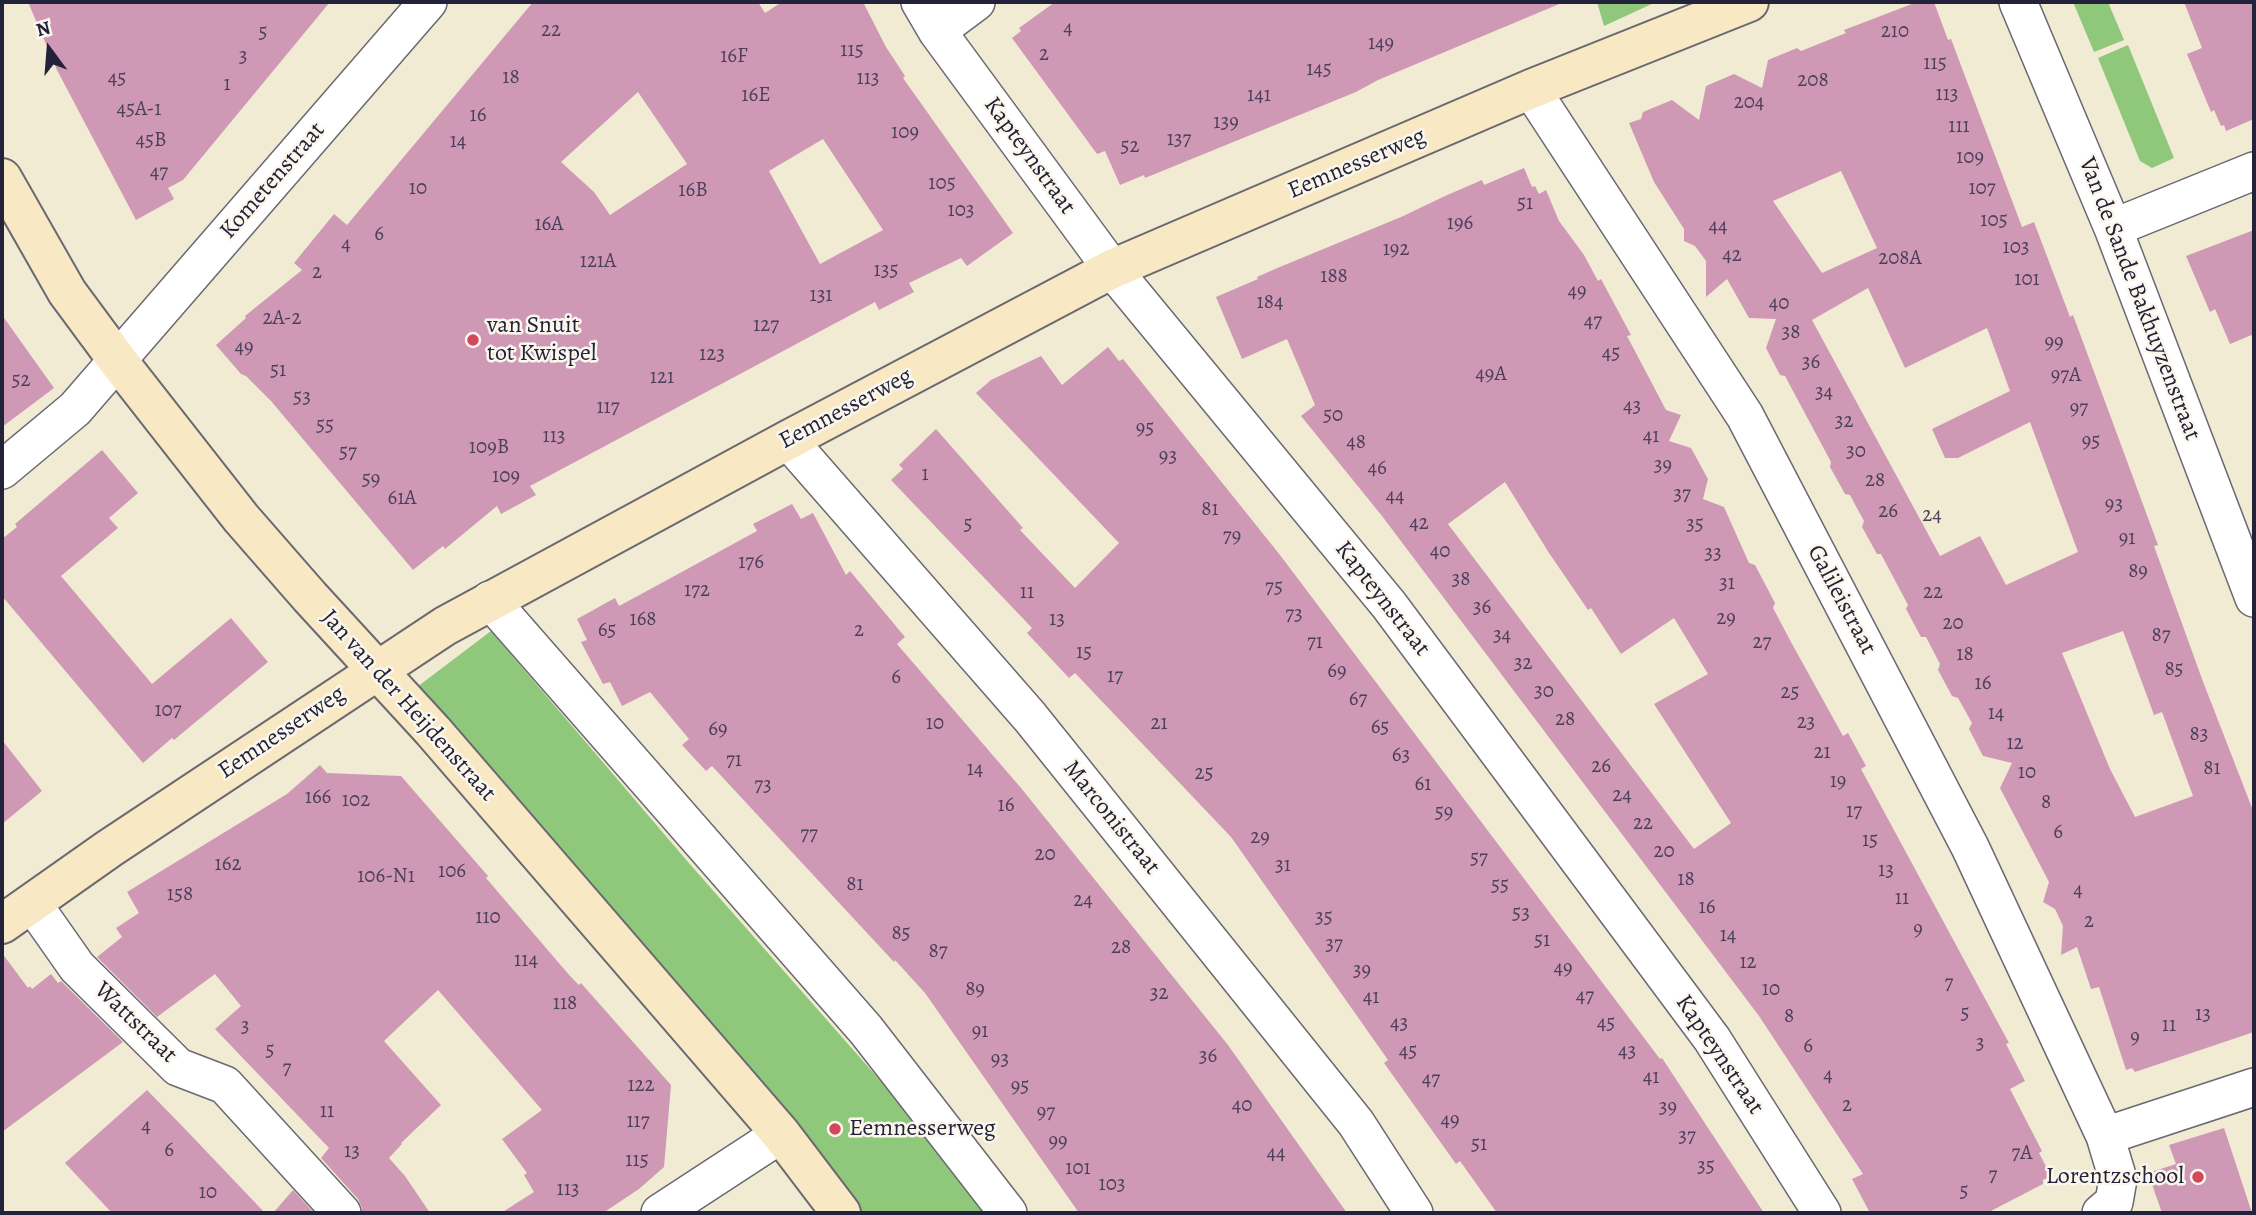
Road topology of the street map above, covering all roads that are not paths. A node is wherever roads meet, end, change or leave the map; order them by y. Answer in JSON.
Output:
{"nodes":[{"id":1,"x":428,"y":2,"type":"edge"},
{"id":2,"x":976,"y":2,"type":"edge"},
{"id":3,"x":1748,"y":2,"type":"edge"},
{"id":4,"x":2018,"y":2,"type":"edge"},
{"id":5,"x":928,"y":16,"type":"edge"},
{"id":6,"x":1531,"y":89,"type":"junction"},
{"id":7,"x":2254,"y":171,"type":"edge"},
{"id":8,"x":2,"y":178,"type":"edge"},
{"id":9,"x":2113,"y":228,"type":"junction"},
{"id":10,"x":1112,"y":269,"type":"junction"},
{"id":11,"x":118,"y":361,"type":"junction"},
{"id":12,"x":788,"y":440,"type":"junction"},
{"id":13,"x":2,"y":470,"type":"edge"},
{"id":14,"x":2254,"y":598,"type":"edge"},
{"id":15,"x":489,"y":600,"type":"junction"},
{"id":16,"x":377,"y":670,"type":"junction"},
{"id":17,"x":17,"y":914,"type":"edge"},
{"id":18,"x":2254,"y":1087,"type":"edge"},
{"id":19,"x":781,"y":1134,"type":"junction"},
{"id":20,"x":2105,"y":1136,"type":"junction"},
{"id":21,"x":342,"y":1213,"type":"edge"},
{"id":22,"x":660,"y":1213,"type":"edge"},
{"id":23,"x":841,"y":1213,"type":"edge"},
{"id":24,"x":1008,"y":1213,"type":"edge"},
{"id":25,"x":1414,"y":1213,"type":"edge"},
{"id":26,"x":1822,"y":1213,"type":"edge"},
{"id":27,"x":2101,"y":1213,"type":"edge"}],
"edges":[{"from":1,"to":11,"type":"street","name":"Kometenstraat"},
{"from":2,"to":5,"type":"street"},
{"from":3,"to":6,"type":"street","name":"Eemnesserweg"},
{"from":4,"to":9,"type":"street","name":"Van de Sande Bakhuyzenstraat"},
{"from":5,"to":10,"type":"street","name":"Kapteynstraat"},
{"from":6,"to":10,"type":"street","name":"Eemnesserweg"},
{"from":6,"to":20,"type":"street","name":"Galileistraat"},
{"from":7,"to":9,"type":"street"},
{"from":8,"to":11,"type":"street","name":"Jan van der Heijdenstraat"},
{"from":9,"to":14,"type":"street","name":"Van de Sande Bakhuyzenstraat"},
{"from":10,"to":12,"type":"street","name":"Eemnesserweg"},
{"from":10,"to":26,"type":"street","name":"Kapteynstraat"},
{"from":11,"to":13,"type":"street","name":"Kometenstraat"},
{"from":11,"to":16,"type":"street","name":"Jan van der Heijdenstraat"},
{"from":12,"to":15,"type":"street","name":"Eemnesserweg"},
{"from":12,"to":25,"type":"street","name":"Marconistraat"},
{"from":15,"to":16,"type":"street","name":"Eemnesserweg"},
{"from":15,"to":24,"type":"street"},
{"from":16,"to":17,"type":"street","name":"Eemnesserweg"},
{"from":16,"to":19,"type":"street","name":"Jan van der Heijdenstraat"},
{"from":17,"to":21,"type":"street","name":"Wattstraat"},
{"from":18,"to":20,"type":"street"},
{"from":19,"to":22,"type":"street"},
{"from":19,"to":23,"type":"street","name":"Jan van der Heijdenstraat"},
{"from":20,"to":27,"type":"street","name":"Galileistraat"}]}
